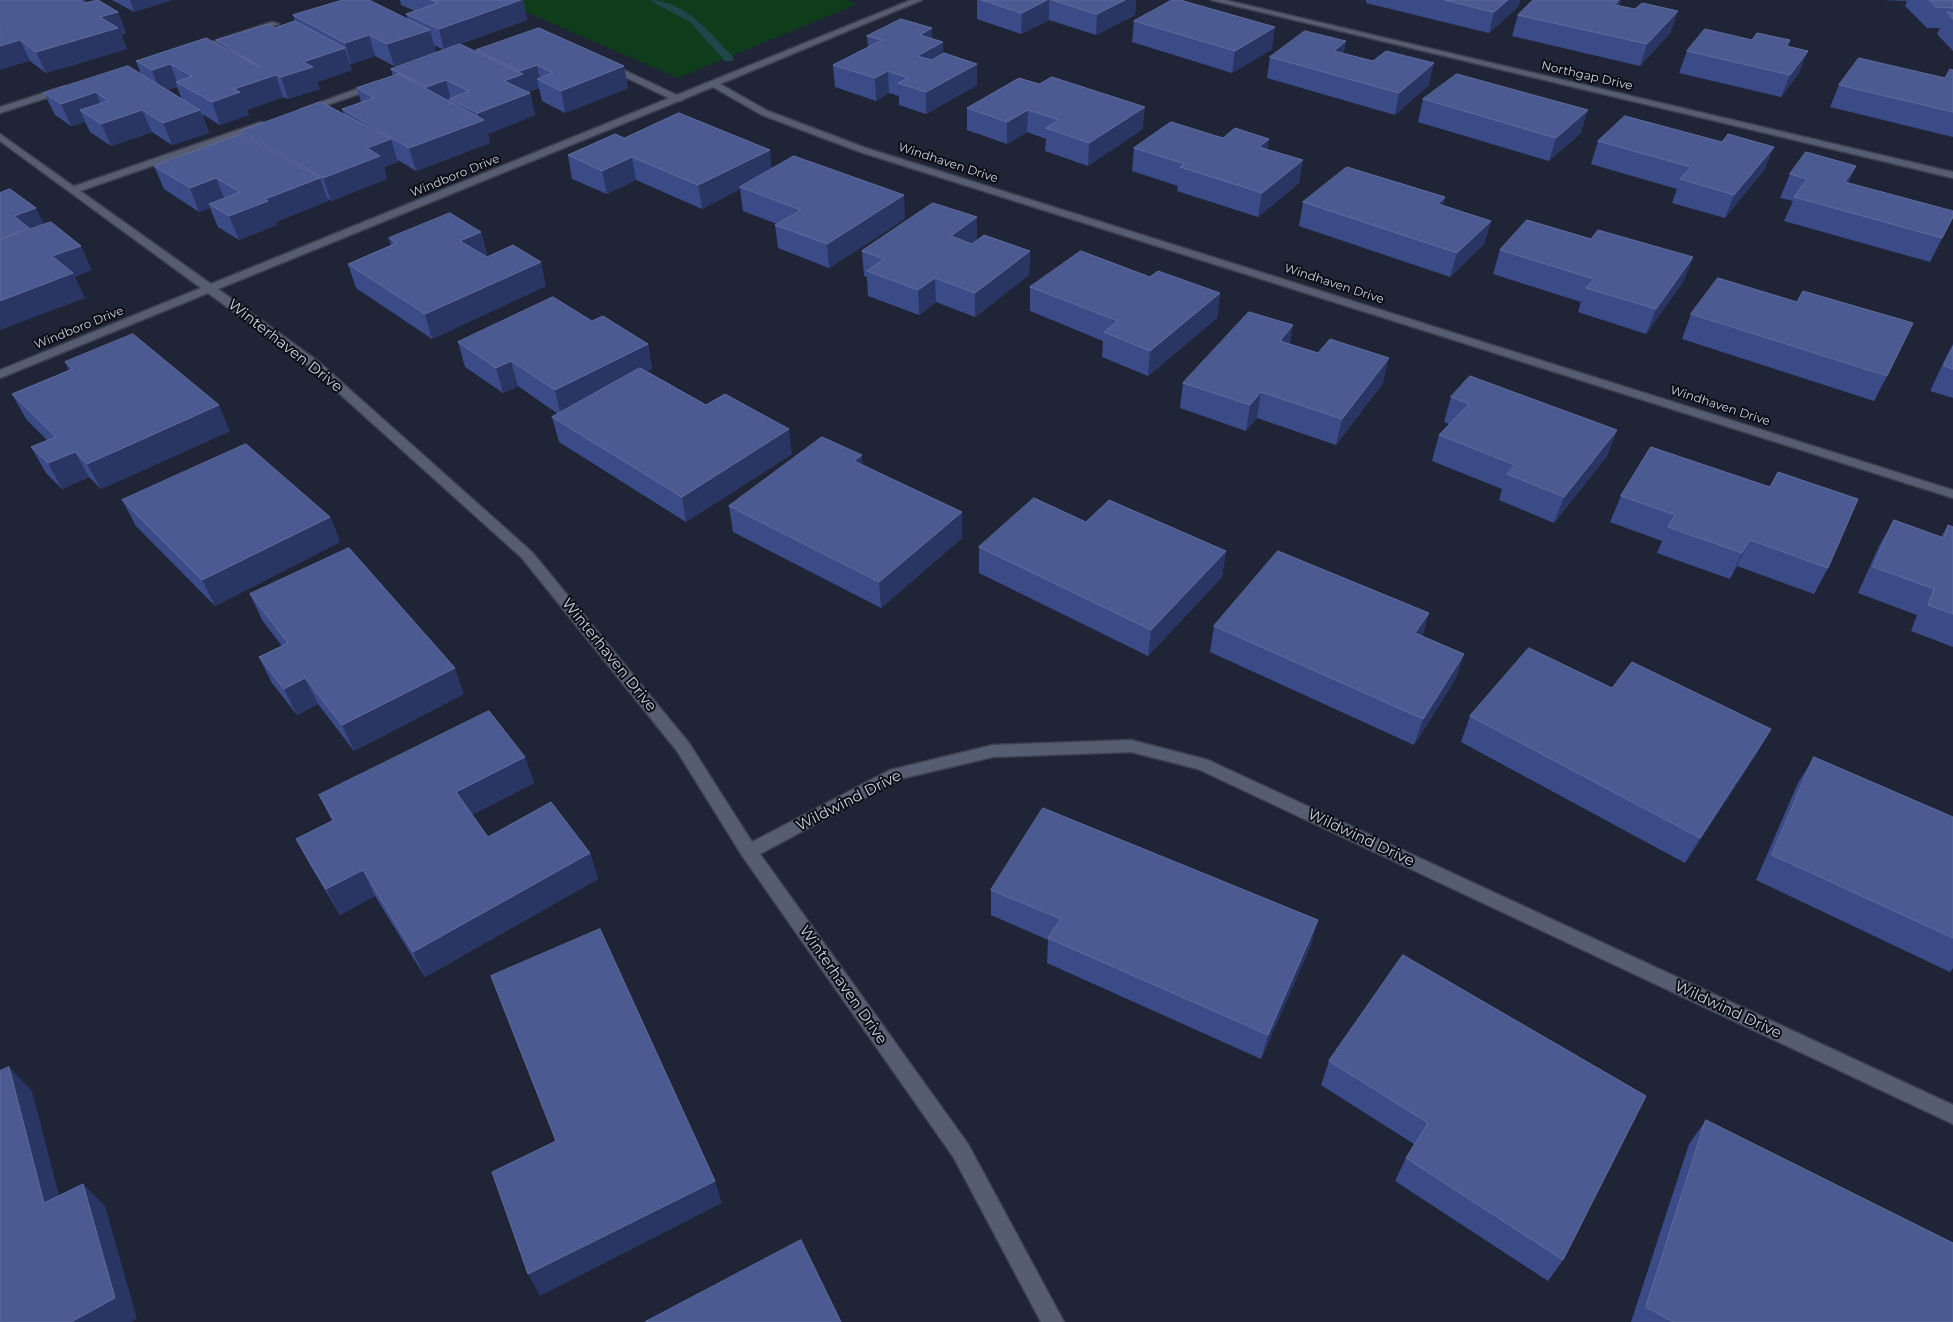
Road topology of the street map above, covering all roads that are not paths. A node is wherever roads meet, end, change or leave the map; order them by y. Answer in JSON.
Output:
{"nodes":[{"id":1,"x":918,"y":0,"type":"edge"},
{"id":2,"x":1215,"y":0,"type":"edge"},
{"id":3,"x":275,"y":24,"type":"dead end"},
{"id":4,"x":190,"y":50,"type":"edge"},
{"id":5,"x":600,"y":61,"type":"edge"},
{"id":6,"x":388,"y":81,"type":"edge"},
{"id":7,"x":714,"y":84,"type":"junction"},
{"id":8,"x":76,"y":86,"type":"edge"},
{"id":9,"x":678,"y":99,"type":"junction"},
{"id":10,"x":0,"y":110,"type":"edge"},
{"id":11,"x":295,"y":113,"type":"edge"},
{"id":12,"x":268,"y":123,"type":"edge"},
{"id":13,"x":0,"y":137,"type":"edge"},
{"id":14,"x":1953,"y":176,"type":"edge"},
{"id":15,"x":73,"y":190,"type":"junction"},
{"id":16,"x":210,"y":288,"type":"junction"},
{"id":17,"x":0,"y":374,"type":"edge"},
{"id":18,"x":1953,"y":494,"type":"edge"},
{"id":19,"x":749,"y":852,"type":"junction"},
{"id":20,"x":1953,"y":1115,"type":"edge"},
{"id":21,"x":1053,"y":1322,"type":"edge"}],
"edges":[{"from":1,"to":7,"type":"street","name":"Windboro Drive"},
{"from":2,"to":14,"type":"street","name":"Northgap Drive"},
{"from":3,"to":4,"type":"street"},
{"from":5,"to":9,"type":"street"},
{"from":6,"to":11,"type":"street"},
{"from":7,"to":9,"type":"street","name":"Windboro Drive"},
{"from":7,"to":18,"type":"street","name":"Windhaven Drive"},
{"from":8,"to":10,"type":"street"},
{"from":9,"to":16,"type":"street","name":"Windboro Drive"},
{"from":12,"to":15,"type":"street"},
{"from":13,"to":15,"type":"street","name":"Winterhaven Drive"},
{"from":15,"to":16,"type":"street","name":"Winterhaven Drive"},
{"from":16,"to":17,"type":"street","name":"Windboro Drive"},
{"from":16,"to":19,"type":"street","name":"Winterhaven Drive"},
{"from":19,"to":20,"type":"street","name":"Wildwind Drive"},
{"from":19,"to":21,"type":"street","name":"Winterhaven Drive"}]}
